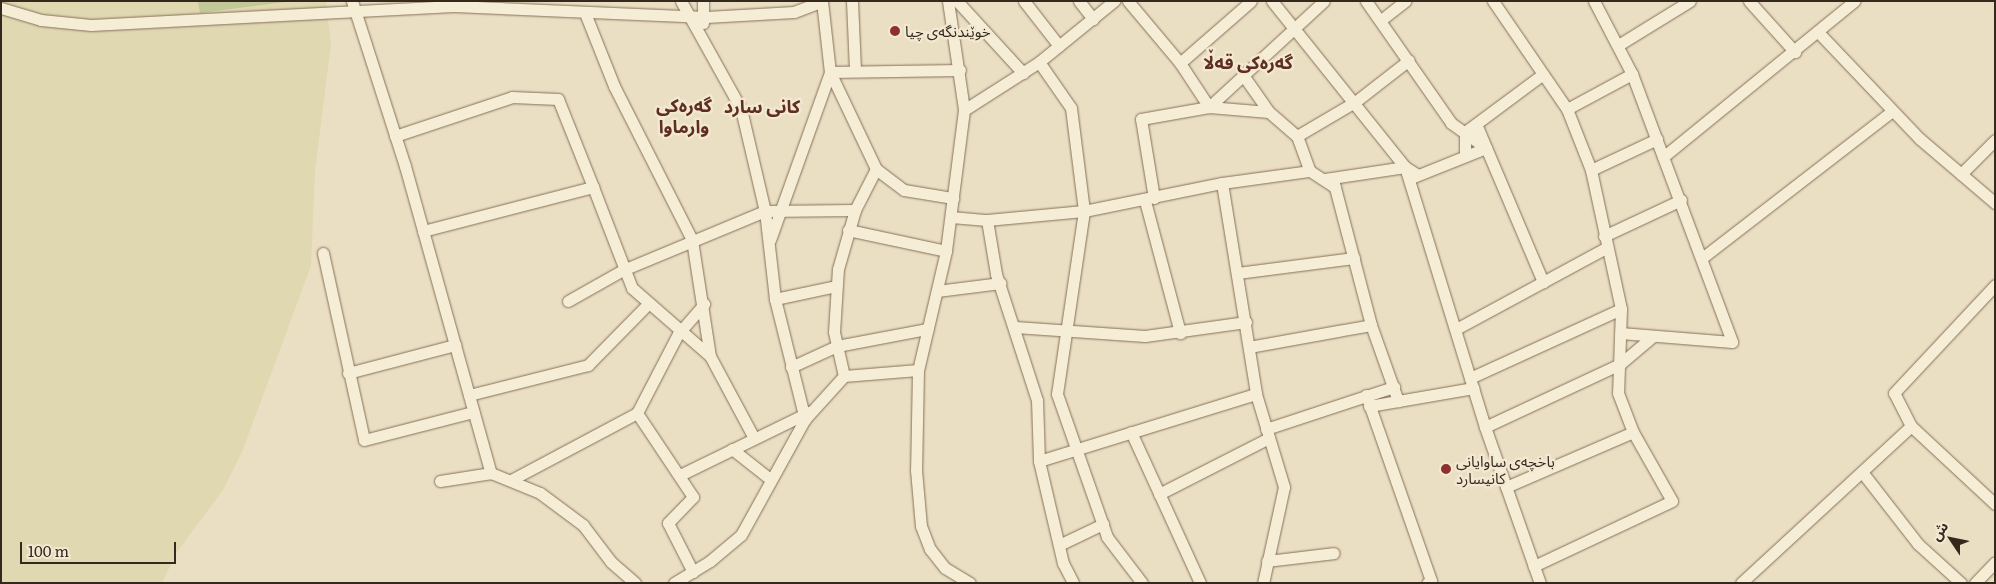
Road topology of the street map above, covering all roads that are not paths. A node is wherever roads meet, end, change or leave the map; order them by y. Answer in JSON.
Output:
{"nodes":[{"id":1,"x":681,"y":1,"type":"edge"},
{"id":2,"x":704,"y":1,"type":"edge"},
{"id":3,"x":822,"y":1,"type":"edge"},
{"id":4,"x":852,"y":1,"type":"edge"},
{"id":5,"x":948,"y":1,"type":"edge"},
{"id":6,"x":957,"y":1,"type":"edge"},
{"id":7,"x":1024,"y":1,"type":"edge"},
{"id":8,"x":1079,"y":1,"type":"edge"},
{"id":9,"x":1114,"y":1,"type":"edge"},
{"id":10,"x":1128,"y":1,"type":"edge"},
{"id":11,"x":1251,"y":1,"type":"edge"},
{"id":12,"x":1272,"y":1,"type":"edge"},
{"id":13,"x":1324,"y":1,"type":"edge"},
{"id":14,"x":1366,"y":1,"type":"edge"},
{"id":15,"x":1405,"y":1,"type":"edge"},
{"id":16,"x":1493,"y":1,"type":"edge"},
{"id":17,"x":1594,"y":1,"type":"edge"},
{"id":18,"x":1690,"y":1,"type":"edge"},
{"id":19,"x":1749,"y":1,"type":"edge"},
{"id":20,"x":1854,"y":1,"type":"edge"},
{"id":21,"x":454,"y":4,"type":"edge"},
{"id":22,"x":353,"y":6,"type":"edge"},
{"id":23,"x":793,"y":7,"type":"edge"},
{"id":24,"x":1,"y":8,"type":"edge"},
{"id":25,"x":585,"y":13,"type":"junction"},
{"id":26,"x":688,"y":17,"type":"junction"},
{"id":27,"x":706,"y":17,"type":"junction"},
{"id":28,"x":1093,"y":19,"type":"junction"},
{"id":29,"x":1381,"y":20,"type":"junction"},
{"id":30,"x":1293,"y":26,"type":"junction"},
{"id":31,"x":1818,"y":32,"type":"junction"},
{"id":32,"x":698,"y":33,"type":"junction"},
{"id":33,"x":1620,"y":44,"type":"junction"},
{"id":34,"x":1059,"y":46,"type":"junction"},
{"id":35,"x":1795,"y":52,"type":"junction"},
{"id":36,"x":1410,"y":60,"type":"junction"},
{"id":37,"x":1039,"y":62,"type":"junction"},
{"id":38,"x":1180,"y":63,"type":"junction"},
{"id":39,"x":855,"y":69,"type":"junction"},
{"id":40,"x":960,"y":70,"type":"junction"},
{"id":41,"x":830,"y":72,"type":"junction"},
{"id":42,"x":1023,"y":74,"type":"junction"},
{"id":43,"x":1543,"y":74,"type":"junction"},
{"id":44,"x":1632,"y":74,"type":"junction"},
{"id":45,"x":1244,"y":75,"type":"junction"},
{"id":46,"x":1354,"y":102,"type":"junction"},
{"id":47,"x":1210,"y":107,"type":"junction"},
{"id":48,"x":1568,"y":109,"type":"junction"},
{"id":49,"x":964,"y":110,"type":"junction"},
{"id":50,"x":1892,"y":111,"type":"junction"},
{"id":51,"x":1268,"y":112,"type":"junction"},
{"id":52,"x":1476,"y":124,"type":"junction"},
{"id":53,"x":1465,"y":132,"type":"junction"},
{"id":54,"x":395,"y":136,"type":"junction"},
{"id":55,"x":1297,"y":136,"type":"junction"},
{"id":56,"x":1657,"y":139,"type":"junction"},
{"id":57,"x":1995,"y":140,"type":"edge"},
{"id":58,"x":1486,"y":148,"type":"junction"},
{"id":59,"x":1465,"y":156,"type":"junction"},
{"id":60,"x":1664,"y":157,"type":"junction"},
{"id":61,"x":1405,"y":167,"type":"junction"},
{"id":62,"x":876,"y":169,"type":"junction"},
{"id":63,"x":1591,"y":170,"type":"junction"},
{"id":64,"x":1310,"y":171,"type":"junction"},
{"id":65,"x":1961,"y":174,"type":"junction"},
{"id":66,"x":1414,"y":177,"type":"junction"},
{"id":67,"x":1330,"y":181,"type":"junction"},
{"id":68,"x":1222,"y":183,"type":"junction"},
{"id":69,"x":593,"y":187,"type":"junction"},
{"id":70,"x":953,"y":198,"type":"junction"},
{"id":71,"x":1150,"y":200,"type":"junction"},
{"id":72,"x":1681,"y":200,"type":"junction"},
{"id":73,"x":1995,"y":203,"type":"edge"},
{"id":74,"x":782,"y":208,"type":"junction"},
{"id":75,"x":765,"y":210,"type":"junction"},
{"id":76,"x":855,"y":210,"type":"junction"},
{"id":77,"x":1084,"y":211,"type":"junction"},
{"id":78,"x":951,"y":217,"type":"junction"},
{"id":79,"x":987,"y":220,"type":"junction"},
{"id":80,"x":848,"y":230,"type":"junction"},
{"id":81,"x":423,"y":231,"type":"junction"},
{"id":82,"x":692,"y":240,"type":"junction"},
{"id":83,"x":1605,"y":242,"type":"junction"},
{"id":84,"x":769,"y":245,"type":"junction"},
{"id":85,"x":946,"y":251,"type":"junction"},
{"id":86,"x":323,"y":253,"type":"dead end"},
{"id":87,"x":1354,"y":258,"type":"junction"},
{"id":88,"x":1702,"y":258,"type":"junction"},
{"id":89,"x":623,"y":270,"type":"junction"},
{"id":90,"x":1238,"y":273,"type":"junction"},
{"id":91,"x":1543,"y":282,"type":"junction"},
{"id":92,"x":1000,"y":284,"type":"junction"},
{"id":93,"x":836,"y":286,"type":"junction"},
{"id":94,"x":1995,"y":286,"type":"edge"},
{"id":95,"x":937,"y":291,"type":"junction"},
{"id":96,"x":775,"y":299,"type":"junction"},
{"id":97,"x":568,"y":301,"type":"dead end"},
{"id":98,"x":704,"y":304,"type":"junction"},
{"id":99,"x":647,"y":305,"type":"junction"},
{"id":100,"x":1621,"y":309,"type":"junction"},
{"id":101,"x":1246,"y":322,"type":"junction"},
{"id":102,"x":1371,"y":325,"type":"junction"},
{"id":103,"x":1015,"y":328,"type":"junction"},
{"id":104,"x":927,"y":329,"type":"junction"},
{"id":105,"x":1456,"y":329,"type":"junction"},
{"id":106,"x":682,"y":330,"type":"junction"},
{"id":107,"x":1063,"y":331,"type":"junction"},
{"id":108,"x":1180,"y":333,"type":"junction"},
{"id":109,"x":1620,"y":333,"type":"junction"},
{"id":110,"x":1653,"y":336,"type":"junction"},
{"id":111,"x":455,"y":345,"type":"junction"},
{"id":112,"x":837,"y":346,"type":"junction"},
{"id":113,"x":1249,"y":347,"type":"junction"},
{"id":114,"x":710,"y":356,"type":"junction"},
{"id":115,"x":1620,"y":364,"type":"junction"},
{"id":116,"x":790,"y":367,"type":"junction"},
{"id":117,"x":918,"y":370,"type":"junction"},
{"id":118,"x":348,"y":373,"type":"junction"},
{"id":119,"x":844,"y":376,"type":"junction"},
{"id":120,"x":1472,"y":383,"type":"junction"},
{"id":121,"x":1394,"y":387,"type":"junction"},
{"id":122,"x":1057,"y":394,"type":"junction"},
{"id":123,"x":1256,"y":394,"type":"junction"},
{"id":124,"x":469,"y":395,"type":"junction"},
{"id":125,"x":1037,"y":400,"type":"junction"},
{"id":126,"x":1368,"y":400,"type":"junction"},
{"id":127,"x":1398,"y":401,"type":"junction"},
{"id":128,"x":473,"y":412,"type":"junction"},
{"id":129,"x":637,"y":413,"type":"junction"},
{"id":130,"x":807,"y":414,"type":"junction"},
{"id":131,"x":1911,"y":426,"type":"junction"},
{"id":132,"x":1485,"y":427,"type":"junction"},
{"id":133,"x":1130,"y":432,"type":"junction"},
{"id":134,"x":1633,"y":432,"type":"junction"},
{"id":135,"x":1268,"y":434,"type":"junction"},
{"id":136,"x":754,"y":438,"type":"junction"},
{"id":137,"x":1076,"y":448,"type":"junction"},
{"id":138,"x":732,"y":449,"type":"junction"},
{"id":139,"x":1039,"y":461,"type":"junction"},
{"id":140,"x":1862,"y":472,"type":"junction"},
{"id":141,"x":491,"y":473,"type":"junction"},
{"id":142,"x":680,"y":475,"type":"junction"},
{"id":143,"x":770,"y":479,"type":"junction"},
{"id":144,"x":511,"y":480,"type":"junction"},
{"id":145,"x":440,"y":481,"type":"dead end"},
{"id":146,"x":1506,"y":487,"type":"junction"},
{"id":147,"x":1159,"y":494,"type":"junction"},
{"id":148,"x":1994,"y":502,"type":"edge"},
{"id":149,"x":1103,"y":524,"type":"junction"},
{"id":150,"x":1059,"y":545,"type":"junction"},
{"id":151,"x":1334,"y":553,"type":"dead end"},
{"id":152,"x":1267,"y":561,"type":"junction"},
{"id":153,"x":1995,"y":562,"type":"edge"},
{"id":154,"x":1534,"y":566,"type":"junction"},
{"id":155,"x":693,"y":572,"type":"junction"},
{"id":156,"x":634,"y":583,"type":"edge"},
{"id":157,"x":674,"y":583,"type":"edge"},
{"id":158,"x":970,"y":583,"type":"edge"},
{"id":159,"x":1073,"y":583,"type":"edge"},
{"id":160,"x":1142,"y":583,"type":"edge"},
{"id":161,"x":1200,"y":583,"type":"edge"},
{"id":162,"x":1263,"y":583,"type":"edge"},
{"id":163,"x":1427,"y":583,"type":"edge"},
{"id":164,"x":1540,"y":583,"type":"edge"},
{"id":165,"x":1741,"y":583,"type":"edge"},
{"id":166,"x":1961,"y":583,"type":"edge"},
{"id":167,"x":1975,"y":583,"type":"edge"}],
"edges":[{"from":1,"to":26,"type":"street"},
{"from":2,"to":27,"type":"street"},
{"from":3,"to":23,"type":"street"},
{"from":3,"to":41,"type":"street"},
{"from":4,"to":39,"type":"street"},
{"from":5,"to":40,"type":"street"},
{"from":6,"to":42,"type":"street"},
{"from":7,"to":34,"type":"street"},
{"from":8,"to":28,"type":"street"},
{"from":9,"to":28,"type":"street"},
{"from":10,"to":38,"type":"street"},
{"from":11,"to":38,"type":"street"},
{"from":12,"to":30,"type":"street"},
{"from":13,"to":30,"type":"street"},
{"from":14,"to":29,"type":"street"},
{"from":15,"to":29,"type":"street"},
{"from":16,"to":43,"type":"street"},
{"from":17,"to":33,"type":"street"},
{"from":18,"to":33,"type":"street"},
{"from":19,"to":35,"type":"street"},
{"from":20,"to":31,"type":"street"},
{"from":21,"to":22,"type":"street"},
{"from":21,"to":25,"type":"street"},
{"from":22,"to":24,"type":"street"},
{"from":22,"to":54,"type":"street"},
{"from":23,"to":27,"type":"street"},
{"from":25,"to":26,"type":"street"},
{"from":25,"to":82,"type":"street"},
{"from":26,"to":27,"type":"street"},
{"from":26,"to":32,"type":"street"},
{"from":27,"to":32,"type":"street"},
{"from":28,"to":34,"type":"street"},
{"from":29,"to":36,"type":"street"},
{"from":30,"to":45,"type":"street"},
{"from":30,"to":46,"type":"street"},
{"from":31,"to":35,"type":"street"},
{"from":31,"to":50,"type":"street"},
{"from":32,"to":75,"type":"street"},
{"from":33,"to":44,"type":"street"},
{"from":34,"to":37,"type":"street"},
{"from":35,"to":60,"type":"street"},
{"from":36,"to":46,"type":"street"},
{"from":36,"to":53,"type":"street"},
{"from":37,"to":42,"type":"street"},
{"from":37,"to":77,"type":"street"},
{"from":38,"to":47,"type":"street"},
{"from":39,"to":40,"type":"street"},
{"from":39,"to":41,"type":"street"},
{"from":40,"to":49,"type":"street"},
{"from":41,"to":62,"type":"street"},
{"from":41,"to":74,"type":"street"},
{"from":42,"to":49,"type":"street"},
{"from":43,"to":48,"type":"street"},
{"from":43,"to":52,"type":"street"},
{"from":44,"to":48,"type":"street"},
{"from":44,"to":56,"type":"street"},
{"from":45,"to":47,"type":"street"},
{"from":45,"to":51,"type":"street"},
{"from":46,"to":55,"type":"street"},
{"from":46,"to":61,"type":"street"},
{"from":47,"to":51,"type":"street"},
{"from":47,"to":71,"type":"street"},
{"from":48,"to":63,"type":"street"},
{"from":49,"to":70,"type":"street"},
{"from":50,"to":65,"type":"street"},
{"from":50,"to":88,"type":"street"},
{"from":51,"to":55,"type":"street"},
{"from":52,"to":53,"type":"street"},
{"from":52,"to":58,"type":"street"},
{"from":53,"to":58,"type":"street"},
{"from":53,"to":59,"type":"street"},
{"from":54,"to":69,"type":"street"},
{"from":54,"to":81,"type":"street"},
{"from":55,"to":64,"type":"street"},
{"from":56,"to":60,"type":"street"},
{"from":56,"to":63,"type":"street"},
{"from":57,"to":65,"type":"street"},
{"from":58,"to":59,"type":"street"},
{"from":58,"to":91,"type":"street"},
{"from":59,"to":66,"type":"street"},
{"from":60,"to":72,"type":"street"},
{"from":61,"to":66,"type":"street"},
{"from":61,"to":67,"type":"street"},
{"from":62,"to":70,"type":"street"},
{"from":62,"to":76,"type":"street"},
{"from":63,"to":83,"type":"street"},
{"from":64,"to":67,"type":"street"},
{"from":64,"to":68,"type":"street"},
{"from":65,"to":73,"type":"street"},
{"from":66,"to":105,"type":"street"},
{"from":67,"to":87,"type":"street"},
{"from":68,"to":71,"type":"street"},
{"from":68,"to":90,"type":"street"},
{"from":69,"to":81,"type":"street"},
{"from":69,"to":89,"type":"street"},
{"from":70,"to":78,"type":"street"},
{"from":71,"to":77,"type":"street"},
{"from":71,"to":108,"type":"street"},
{"from":72,"to":83,"type":"street"},
{"from":72,"to":88,"type":"street"},
{"from":74,"to":75,"type":"street"},
{"from":74,"to":76,"type":"street"},
{"from":74,"to":84,"type":"street"},
{"from":75,"to":82,"type":"street"},
{"from":75,"to":84,"type":"street"},
{"from":76,"to":80,"type":"street"},
{"from":77,"to":79,"type":"street"},
{"from":77,"to":107,"type":"street"},
{"from":78,"to":79,"type":"street"},
{"from":78,"to":85,"type":"street"},
{"from":79,"to":92,"type":"street"},
{"from":80,"to":85,"type":"street"},
{"from":80,"to":93,"type":"street"},
{"from":81,"to":111,"type":"street"},
{"from":82,"to":89,"type":"street"},
{"from":82,"to":98,"type":"street"},
{"from":83,"to":91,"type":"street"},
{"from":83,"to":100,"type":"street"},
{"from":84,"to":96,"type":"street"},
{"from":85,"to":95,"type":"street"},
{"from":86,"to":118,"type":"street"},
{"from":87,"to":90,"type":"street"},
{"from":87,"to":102,"type":"street"},
{"from":88,"to":110,"type":"street"},
{"from":89,"to":97,"type":"street"},
{"from":89,"to":99,"type":"street"},
{"from":90,"to":101,"type":"street"},
{"from":91,"to":105,"type":"street"},
{"from":92,"to":95,"type":"street"},
{"from":92,"to":103,"type":"street"},
{"from":93,"to":96,"type":"street"},
{"from":93,"to":112,"type":"street"},
{"from":94,"to":131,"type":"street"},
{"from":95,"to":104,"type":"street"},
{"from":96,"to":116,"type":"street"},
{"from":98,"to":106,"type":"street"},
{"from":98,"to":114,"type":"street"},
{"from":99,"to":106,"type":"street"},
{"from":99,"to":124,"type":"street"},
{"from":100,"to":109,"type":"street"},
{"from":100,"to":120,"type":"street"},
{"from":101,"to":108,"type":"street"},
{"from":101,"to":113,"type":"street"},
{"from":102,"to":113,"type":"street"},
{"from":102,"to":121,"type":"street"},
{"from":103,"to":107,"type":"street"},
{"from":103,"to":125,"type":"street"},
{"from":104,"to":112,"type":"street"},
{"from":104,"to":117,"type":"street"},
{"from":105,"to":120,"type":"street"},
{"from":106,"to":114,"type":"street"},
{"from":106,"to":129,"type":"street"},
{"from":107,"to":108,"type":"street"},
{"from":107,"to":122,"type":"street"},
{"from":109,"to":110,"type":"street"},
{"from":109,"to":115,"type":"street"},
{"from":110,"to":115,"type":"street"},
{"from":111,"to":118,"type":"street"},
{"from":111,"to":124,"type":"street"},
{"from":112,"to":116,"type":"street"},
{"from":112,"to":119,"type":"street"},
{"from":113,"to":123,"type":"street"},
{"from":114,"to":136,"type":"street"},
{"from":115,"to":132,"type":"street"},
{"from":115,"to":134,"type":"street"},
{"from":116,"to":130,"type":"street"},
{"from":117,"to":119,"type":"street"},
{"from":117,"to":158,"type":"street"},
{"from":118,"to":128,"type":"street"},
{"from":119,"to":130,"type":"street"},
{"from":120,"to":127,"type":"street"},
{"from":120,"to":132,"type":"street"},
{"from":121,"to":126,"type":"street"},
{"from":121,"to":127,"type":"street"},
{"from":122,"to":125,"type":"street"},
{"from":122,"to":137,"type":"street"},
{"from":123,"to":133,"type":"street"},
{"from":123,"to":135,"type":"street"},
{"from":124,"to":128,"type":"street"},
{"from":125,"to":139,"type":"street"},
{"from":126,"to":127,"type":"street"},
{"from":126,"to":135,"type":"street"},
{"from":126,"to":163,"type":"street"},
{"from":128,"to":141,"type":"street"},
{"from":129,"to":142,"type":"street"},
{"from":129,"to":144,"type":"street"},
{"from":130,"to":136,"type":"street"},
{"from":130,"to":143,"type":"street"},
{"from":131,"to":140,"type":"street"},
{"from":131,"to":148,"type":"street"},
{"from":132,"to":146,"type":"street"},
{"from":133,"to":137,"type":"street"},
{"from":133,"to":147,"type":"street"},
{"from":134,"to":146,"type":"street"},
{"from":134,"to":154,"type":"street"},
{"from":135,"to":147,"type":"street"},
{"from":135,"to":152,"type":"street"},
{"from":136,"to":138,"type":"street"},
{"from":137,"to":139,"type":"street"},
{"from":137,"to":149,"type":"street"},
{"from":138,"to":142,"type":"street"},
{"from":138,"to":143,"type":"street"},
{"from":139,"to":150,"type":"street"},
{"from":140,"to":165,"type":"street"},
{"from":140,"to":166,"type":"street"},
{"from":141,"to":144,"type":"street"},
{"from":141,"to":145,"type":"street"},
{"from":142,"to":155,"type":"street"},
{"from":143,"to":155,"type":"street"},
{"from":144,"to":156,"type":"street"},
{"from":146,"to":154,"type":"street"},
{"from":147,"to":161,"type":"street"},
{"from":149,"to":150,"type":"street"},
{"from":149,"to":160,"type":"street"},
{"from":150,"to":159,"type":"street"},
{"from":151,"to":152,"type":"street"},
{"from":152,"to":162,"type":"street"},
{"from":153,"to":167,"type":"street"},
{"from":154,"to":164,"type":"street"},
{"from":155,"to":157,"type":"street"}]}
